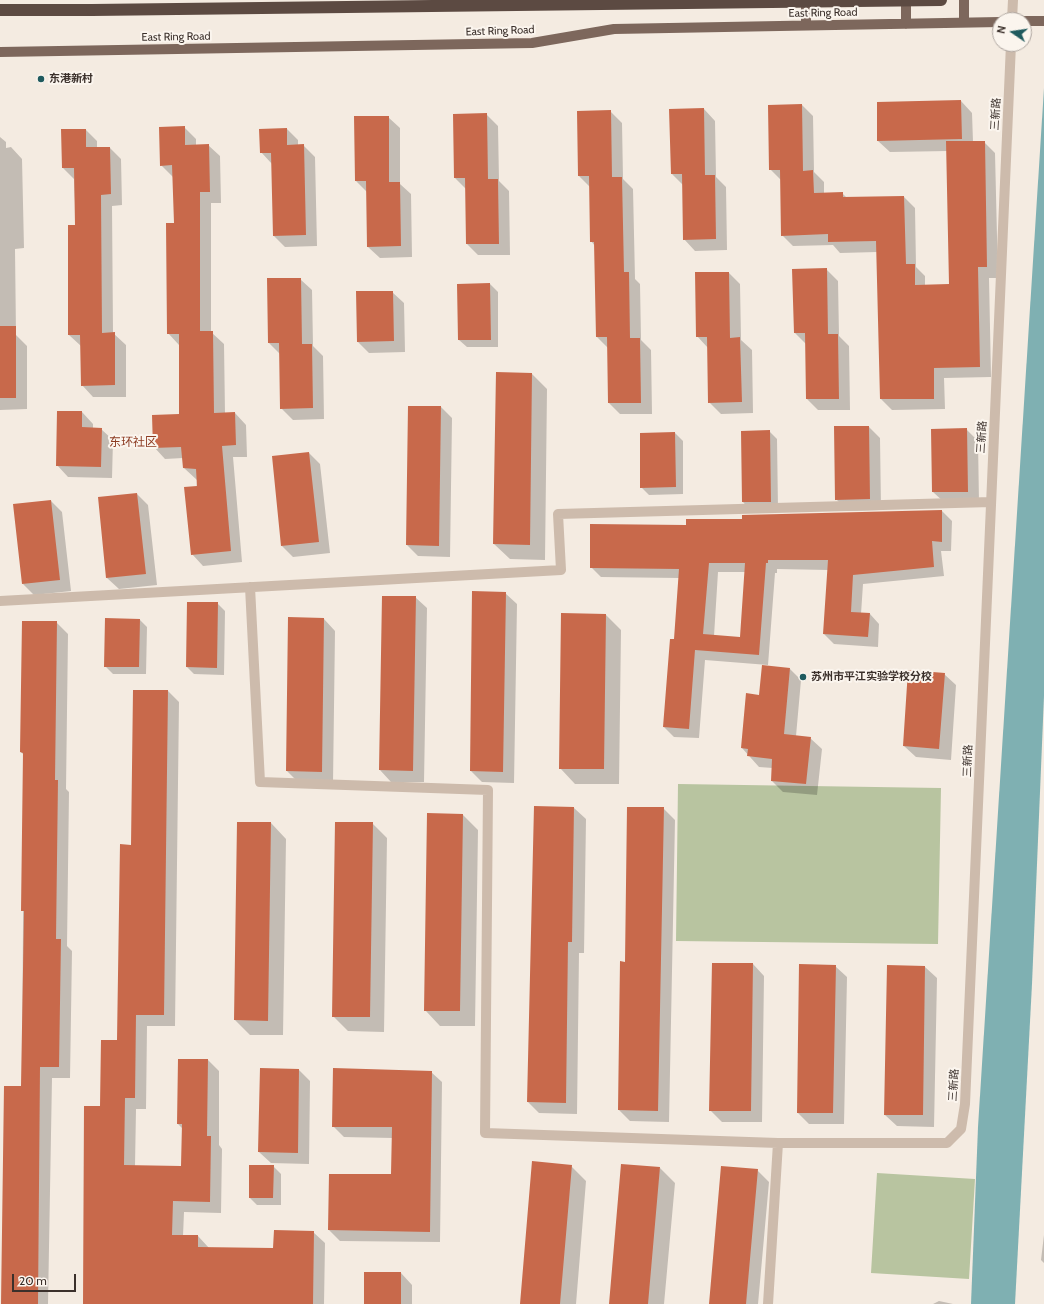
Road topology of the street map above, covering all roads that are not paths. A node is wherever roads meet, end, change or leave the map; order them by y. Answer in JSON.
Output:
{"nodes":[{"id":1,"x":806,"y":0,"type":"edge"},
{"id":2,"x":906,"y":0,"type":"edge"},
{"id":3,"x":940,"y":0,"type":"edge"},
{"id":4,"x":964,"y":0,"type":"edge"},
{"id":5,"x":1013,"y":0,"type":"edge"},
{"id":6,"x":0,"y":10,"type":"edge"},
{"id":7,"x":1012,"y":12,"type":"edge"},
{"id":8,"x":1032,"y":21,"type":"edge"},
{"id":9,"x":1044,"y":21,"type":"edge"},
{"id":10,"x":964,"y":22,"type":"junction"},
{"id":11,"x":992,"y":22,"type":"edge"},
{"id":12,"x":906,"y":24,"type":"junction"},
{"id":13,"x":806,"y":25,"type":"junction"},
{"id":14,"x":0,"y":52,"type":"edge"},
{"id":15,"x":1011,"y":52,"type":"edge"},
{"id":16,"x":991,"y":502,"type":"junction"},
{"id":17,"x":250,"y":587,"type":"junction"},
{"id":18,"x":0,"y":601,"type":"edge"},
{"id":19,"x":778,"y":1143,"type":"junction"},
{"id":20,"x":768,"y":1304,"type":"edge"}],
"edges":[{"from":1,"to":13,"type":"main road"},
{"from":2,"to":12,"type":"main road"},
{"from":3,"to":6,"type":"highway","bridge":true},
{"from":4,"to":10,"type":"main road"},
{"from":5,"to":7,"type":"street"},
{"from":8,"to":9,"type":"main road"},
{"from":10,"to":11,"type":"main road","name":"East Ring Road"},
{"from":10,"to":12,"type":"main road","name":"East Ring Road"},
{"from":12,"to":13,"type":"main road","name":"East Ring Road"},
{"from":13,"to":14,"type":"main road","name":"East Ring Road"},
{"from":15,"to":16,"type":"street","name":"三新路"},
{"from":16,"to":17,"type":"street"},
{"from":16,"to":19,"type":"street","name":"三新路"},
{"from":17,"to":18,"type":"street"},
{"from":17,"to":19,"type":"street","name":"三新路"},
{"from":19,"to":20,"type":"street"}]}
